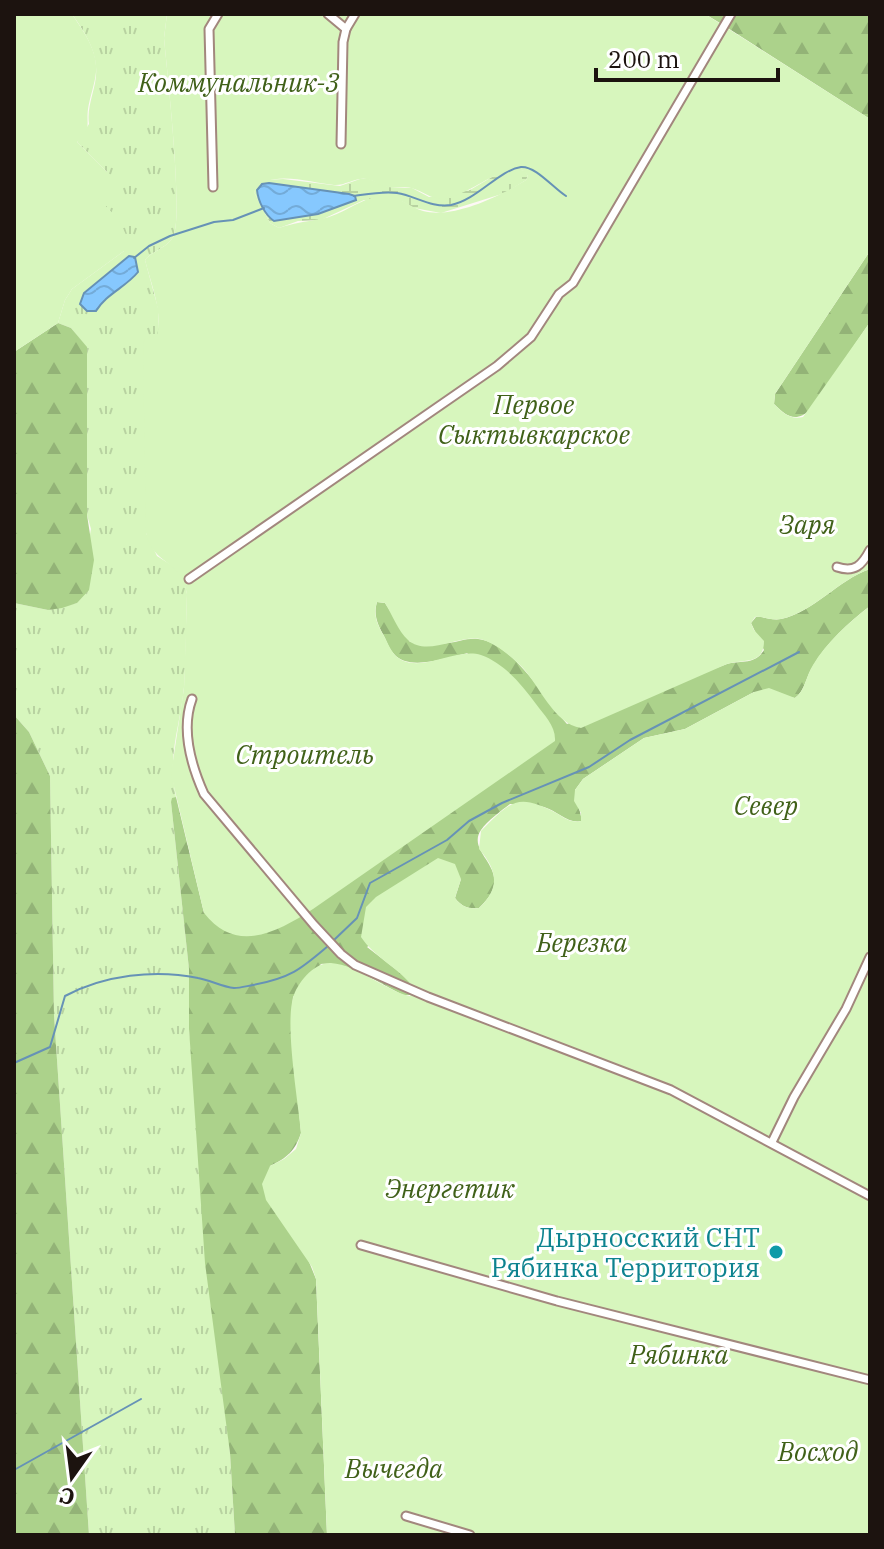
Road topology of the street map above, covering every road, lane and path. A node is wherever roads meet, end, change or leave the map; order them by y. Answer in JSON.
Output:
{"nodes":[{"id":1,"x":218,"y":14,"type":"edge"},
{"id":2,"x":328,"y":14,"type":"edge"},
{"id":3,"x":355,"y":14,"type":"edge"},
{"id":4,"x":731,"y":14,"type":"edge"},
{"id":5,"x":346,"y":29,"type":"junction"},
{"id":6,"x":341,"y":144,"type":"dead end"},
{"id":7,"x":213,"y":187,"type":"dead end"},
{"id":8,"x":870,"y":550,"type":"edge"},
{"id":9,"x":837,"y":567,"type":"dead end"},
{"id":10,"x":189,"y":579,"type":"dead end"},
{"id":11,"x":192,"y":699,"type":"dead end"},
{"id":12,"x":870,"y":957,"type":"edge"},
{"id":13,"x":772,"y":1142,"type":"junction"},
{"id":14,"x":870,"y":1196,"type":"edge"},
{"id":15,"x":361,"y":1245,"type":"dead end"},
{"id":16,"x":870,"y":1380,"type":"edge"},
{"id":17,"x":406,"y":1516,"type":"dead end"},
{"id":18,"x":470,"y":1535,"type":"edge"}],
"edges":[{"from":1,"to":7,"type":"street"},
{"from":2,"to":5,"type":"street"},
{"from":3,"to":5,"type":"street"},
{"from":4,"to":10,"type":"street"},
{"from":5,"to":6,"type":"street"},
{"from":8,"to":9,"type":"street"},
{"from":11,"to":13,"type":"street"},
{"from":12,"to":13,"type":"street"},
{"from":13,"to":14,"type":"street"},
{"from":15,"to":16,"type":"street"},
{"from":17,"to":18,"type":"street"}]}
